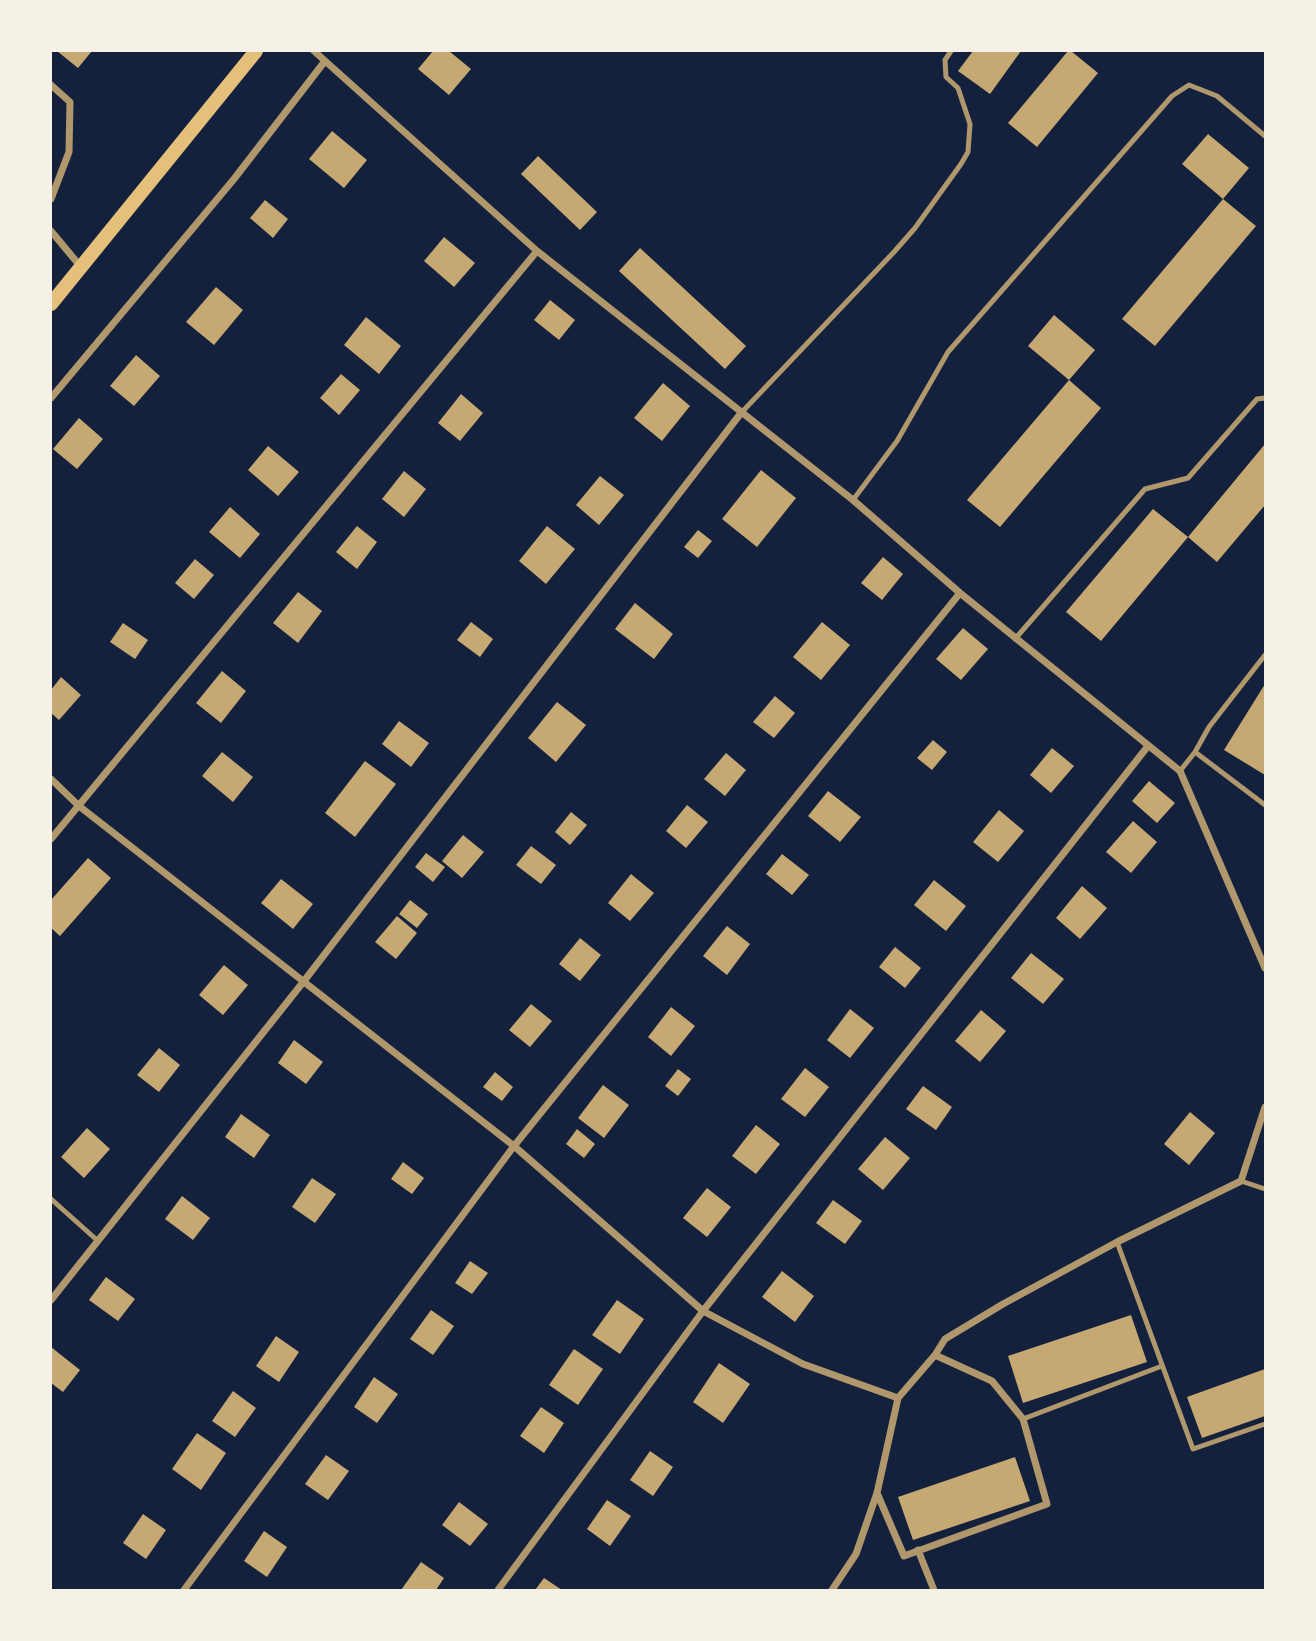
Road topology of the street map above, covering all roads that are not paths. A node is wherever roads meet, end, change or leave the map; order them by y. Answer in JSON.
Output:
{"nodes":[{"id":1,"x":256,"y":51,"type":"edge"},
{"id":2,"x":313,"y":51,"type":"edge"},
{"id":3,"x":951,"y":51,"type":"edge"},
{"id":4,"x":325,"y":61,"type":"junction"},
{"id":5,"x":51,"y":85,"type":"edge"},
{"id":6,"x":1265,"y":136,"type":"edge"},
{"id":7,"x":51,"y":199,"type":"edge"},
{"id":8,"x":51,"y":231,"type":"edge"},
{"id":9,"x":537,"y":251,"type":"junction"},
{"id":10,"x":81,"y":267,"type":"junction"},
{"id":11,"x":51,"y":304,"type":"edge"},
{"id":12,"x":51,"y":398,"type":"edge"},
{"id":13,"x":1265,"y":398,"type":"edge"},
{"id":14,"x":741,"y":413,"type":"junction"},
{"id":15,"x":853,"y":500,"type":"junction"},
{"id":16,"x":960,"y":593,"type":"junction"},
{"id":17,"x":1016,"y":639,"type":"junction"},
{"id":18,"x":1265,"y":654,"type":"edge"},
{"id":19,"x":1148,"y":746,"type":"junction"},
{"id":20,"x":1195,"y":752,"type":"junction"},
{"id":21,"x":1180,"y":771,"type":"junction"},
{"id":22,"x":51,"y":779,"type":"edge"},
{"id":23,"x":1265,"y":805,"type":"edge"},
{"id":24,"x":79,"y":806,"type":"junction"},
{"id":25,"x":51,"y":839,"type":"edge"},
{"id":26,"x":1265,"y":968,"type":"edge"},
{"id":27,"x":304,"y":981,"type":"junction"},
{"id":28,"x":1265,"y":1107,"type":"edge"},
{"id":29,"x":514,"y":1146,"type":"junction"},
{"id":30,"x":1241,"y":1181,"type":"junction"},
{"id":31,"x":1265,"y":1189,"type":"edge"},
{"id":32,"x":51,"y":1199,"type":"edge"},
{"id":33,"x":98,"y":1241,"type":"junction"},
{"id":34,"x":1117,"y":1242,"type":"junction"},
{"id":35,"x":51,"y":1300,"type":"edge"},
{"id":36,"x":703,"y":1311,"type":"junction"},
{"id":37,"x":935,"y":1355,"type":"junction"},
{"id":38,"x":1162,"y":1366,"type":"junction"},
{"id":39,"x":898,"y":1398,"type":"junction"},
{"id":40,"x":1023,"y":1419,"type":"junction"},
{"id":41,"x":1265,"y":1424,"type":"edge"},
{"id":42,"x":877,"y":1493,"type":"junction"},
{"id":43,"x":919,"y":1550,"type":"junction"},
{"id":44,"x":184,"y":1590,"type":"edge"},
{"id":45,"x":498,"y":1590,"type":"edge"},
{"id":46,"x":832,"y":1590,"type":"edge"},
{"id":47,"x":934,"y":1590,"type":"edge"}],
"edges":[{"from":1,"to":10,"type":"main road"},
{"from":2,"to":4,"type":"street"},
{"from":3,"to":14,"type":"lane"},
{"from":4,"to":9,"type":"street"},
{"from":4,"to":12,"type":"street"},
{"from":5,"to":7,"type":"street"},
{"from":6,"to":15,"type":"lane"},
{"from":8,"to":10,"type":"street"},
{"from":9,"to":14,"type":"street"},
{"from":9,"to":24,"type":"street"},
{"from":10,"to":11,"type":"main road"},
{"from":13,"to":17,"type":"lane"},
{"from":14,"to":15,"type":"street"},
{"from":14,"to":27,"type":"street"},
{"from":15,"to":16,"type":"street"},
{"from":16,"to":17,"type":"street"},
{"from":16,"to":29,"type":"street"},
{"from":17,"to":19,"type":"street"},
{"from":18,"to":20,"type":"lane"},
{"from":19,"to":21,"type":"street"},
{"from":19,"to":36,"type":"street"},
{"from":20,"to":21,"type":"lane"},
{"from":20,"to":23,"type":"lane"},
{"from":21,"to":26,"type":"street"},
{"from":22,"to":24,"type":"street"},
{"from":24,"to":25,"type":"street"},
{"from":24,"to":27,"type":"street"},
{"from":27,"to":29,"type":"street"},
{"from":27,"to":33,"type":"street"},
{"from":28,"to":30,"type":"street"},
{"from":29,"to":36,"type":"street"},
{"from":29,"to":44,"type":"street"},
{"from":30,"to":31,"type":"lane"},
{"from":30,"to":34,"type":"street"},
{"from":32,"to":33,"type":"lane"},
{"from":33,"to":35,"type":"street"},
{"from":34,"to":37,"type":"street"},
{"from":34,"to":38,"type":"lane"},
{"from":36,"to":39,"type":"street"},
{"from":36,"to":45,"type":"street"},
{"from":37,"to":39,"type":"street"},
{"from":37,"to":40,"type":"street"},
{"from":38,"to":40,"type":"lane"},
{"from":38,"to":41,"type":"lane"},
{"from":39,"to":42,"type":"street"},
{"from":40,"to":43,"type":"street"},
{"from":42,"to":43,"type":"street"},
{"from":42,"to":46,"type":"street"},
{"from":43,"to":47,"type":"street"}]}
